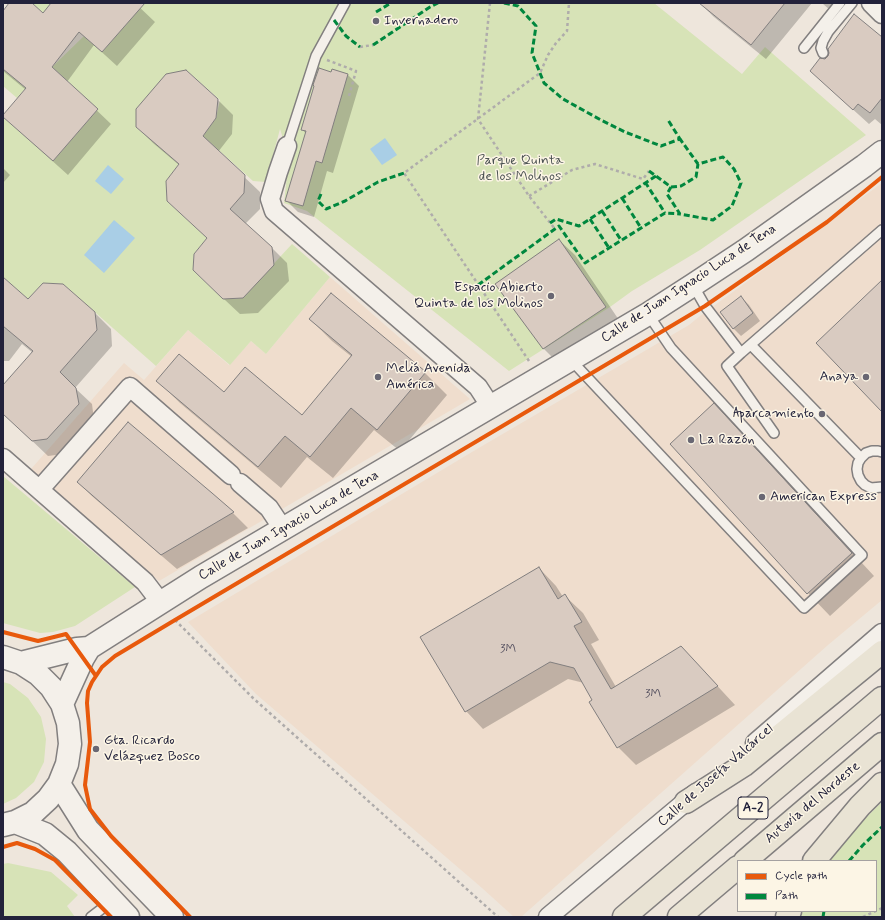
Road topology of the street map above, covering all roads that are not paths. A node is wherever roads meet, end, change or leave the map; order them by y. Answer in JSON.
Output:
{"nodes":[{"id":1,"x":344,"y":3,"type":"edge"},
{"id":2,"x":840,"y":3,"type":"edge"},
{"id":3,"x":852,"y":3,"type":"edge"},
{"id":4,"x":871,"y":3,"type":"edge"},
{"id":5,"x":882,"y":14,"type":"edge"},
{"id":6,"x":804,"y":48,"type":"dead end"},
{"id":7,"x":823,"y":53,"type":"dead end"},
{"id":8,"x":287,"y":146,"type":"joint"},
{"id":9,"x":882,"y":152,"type":"edge"},
{"id":10,"x":882,"y":230,"type":"edge"},
{"id":11,"x":693,"y":286,"type":"junction"},
{"id":12,"x":648,"y":314,"type":"junction"},
{"id":13,"x":751,"y":345,"type":"junction"},
{"id":14,"x":741,"y":353,"type":"junction"},
{"id":15,"x":571,"y":360,"type":"junction"},
{"id":16,"x":491,"y":407,"type":"junction"},
{"id":17,"x":774,"y":433,"type":"dead end"},
{"id":18,"x":882,"y":452,"type":"edge"},
{"id":19,"x":3,"y":458,"type":"edge"},
{"id":20,"x":861,"y":458,"type":"junction"},
{"id":21,"x":882,"y":487,"type":"edge"},
{"id":22,"x":40,"y":489,"type":"junction"},
{"id":23,"x":283,"y":529,"type":"junction"},
{"id":24,"x":161,"y":603,"type":"junction"},
{"id":25,"x":882,"y":633,"type":"edge"},
{"id":26,"x":89,"y":648,"type":"junction"},
{"id":27,"x":882,"y":652,"type":"edge"},
{"id":28,"x":12,"y":660,"type":"edge"},
{"id":29,"x":882,"y":698,"type":"edge"},
{"id":30,"x":62,"y":704,"type":"junction"},
{"id":31,"x":882,"y":744,"type":"edge"},
{"id":32,"x":60,"y":784,"type":"junction"},
{"id":33,"x":882,"y":784,"type":"edge"},
{"id":34,"x":686,"y":802,"type":"junction"},
{"id":35,"x":9,"y":824,"type":"edge"},
{"id":36,"x":746,"y":860,"type":"edge"},
{"id":37,"x":815,"y":860,"type":"edge"},
{"id":38,"x":737,"y":868,"type":"edge"},
{"id":39,"x":112,"y":901,"type":"junction"},
{"id":40,"x":91,"y":917,"type":"edge"},
{"id":41,"x":128,"y":917,"type":"edge"},
{"id":42,"x":172,"y":917,"type":"edge"},
{"id":43,"x":548,"y":917,"type":"edge"},
{"id":44,"x":624,"y":917,"type":"edge"},
{"id":45,"x":679,"y":917,"type":"edge"}],
"edges":[{"from":1,"to":8,"type":"lane"},
{"from":2,"to":6,"type":"lane"},
{"from":3,"to":7,"type":"lane"},
{"from":4,"to":5,"type":"street"},
{"from":8,"to":16,"type":"street"},
{"from":9,"to":11,"type":"street","name":"Calle de Juan Ignacio Luca de Tena"},
{"from":10,"to":13,"type":"lane"},
{"from":11,"to":12,"type":"street","name":"Calle de Juan Ignacio Luca de Tena"},
{"from":11,"to":14,"type":"lane"},
{"from":12,"to":15,"type":"street","name":"Calle de Juan Ignacio Luca de Tena"},
{"from":12,"to":15,"type":"lane"},
{"from":13,"to":14,"type":"lane"},
{"from":13,"to":20,"type":"lane"},
{"from":14,"to":17,"type":"lane"},
{"from":15,"to":16,"type":"street","name":"Calle de Juan Ignacio Luca de Tena"},
{"from":16,"to":23,"type":"street","name":"Calle de Juan Ignacio Luca de Tena"},
{"from":18,"to":20,"type":"lane"},
{"from":19,"to":22,"type":"street"},
{"from":20,"to":21,"type":"lane"},
{"from":22,"to":23,"type":"street"},
{"from":22,"to":24,"type":"street"},
{"from":23,"to":24,"type":"street","name":"Calle de Juan Ignacio Luca de Tena"},
{"from":24,"to":26,"type":"street","name":"Calle de Juan Ignacio Luca de Tena"},
{"from":25,"to":34,"type":"street","name":"Calle de Josefa Valcárcel"},
{"from":26,"to":28,"type":"street","name":"Calle de Juan Ignacio Luca de Tena"},
{"from":26,"to":30,"type":"street","name":"Calle de Juan Ignacio Luca de Tena"},
{"from":27,"to":34,"type":"highway"},
{"from":28,"to":30,"type":"street"},
{"from":29,"to":44,"type":"highway","number":"A-2"},
{"from":30,"to":32,"type":"street"},
{"from":31,"to":36,"type":"highway","name":"Autovía del Nordeste","number":"A-2"},
{"from":32,"to":35,"type":"street"},
{"from":32,"to":42,"type":"street"},
{"from":33,"to":37,"type":"highway"},
{"from":34,"to":43,"type":"street","name":"Calle de Josefa Valcárcel"},
{"from":35,"to":39,"type":"street"},
{"from":38,"to":45,"type":"highway"},
{"from":39,"to":40,"type":"lane"},
{"from":39,"to":41,"type":"street"}]}
